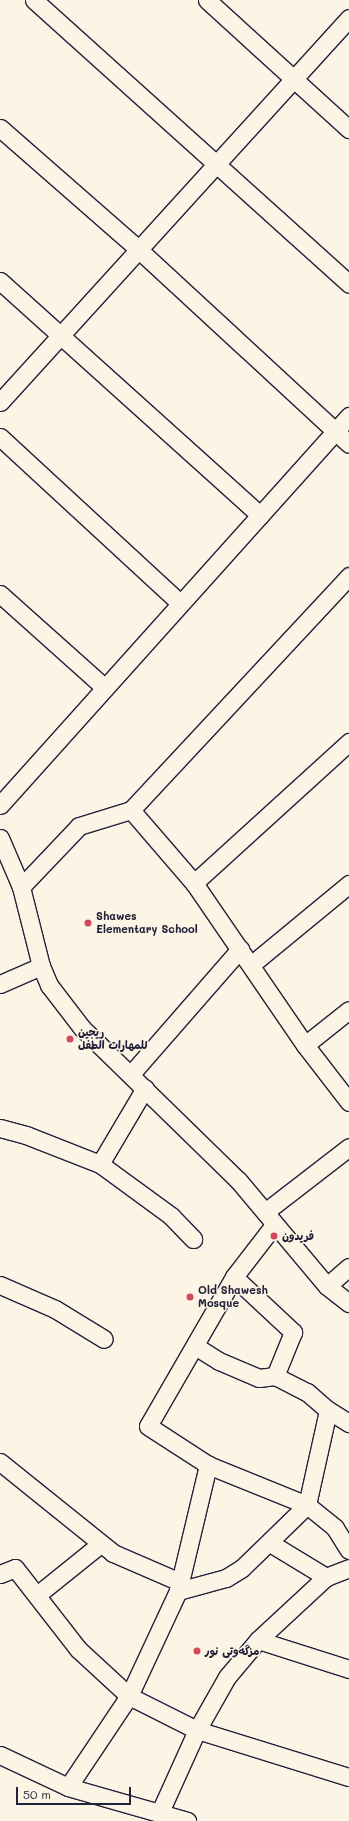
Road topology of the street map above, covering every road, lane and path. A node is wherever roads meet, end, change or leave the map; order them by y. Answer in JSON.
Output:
{"nodes":[{"id":1,"x":34,"y":0,"type":"edge"},
{"id":2,"x":207,"y":0,"type":"edge"},
{"id":3,"x":349,"y":18,"type":"edge"},
{"id":4,"x":295,"y":80,"type":"junction"},
{"id":5,"x":0,"y":128,"type":"edge"},
{"id":6,"x":349,"y":129,"type":"edge"},
{"id":7,"x":218,"y":164,"type":"junction"},
{"id":8,"x":138,"y":249,"type":"junction"},
{"id":9,"x":0,"y":281,"type":"edge"},
{"id":10,"x":349,"y":284,"type":"edge"},
{"id":11,"x":62,"y":336,"type":"junction"},
{"id":12,"x":0,"y":402,"type":"edge"},
{"id":13,"x":349,"y":416,"type":"edge"},
{"id":14,"x":335,"y":431,"type":"junction"},
{"id":15,"x":0,"y":437,"type":"edge"},
{"id":16,"x":349,"y":444,"type":"edge"},
{"id":17,"x":260,"y":515,"type":"junction"},
{"id":18,"x":349,"y":576,"type":"edge"},
{"id":19,"x":0,"y":594,"type":"edge"},
{"id":20,"x":179,"y":602,"type":"junction"},
{"id":21,"x":104,"y":687,"type":"junction"},
{"id":22,"x":349,"y":742,"type":"edge"},
{"id":23,"x":0,"y":805,"type":"edge"},
{"id":24,"x":131,"y":810,"type":"junction"},
{"id":25,"x":0,"y":838,"type":"edge"},
{"id":26,"x":194,"y":883,"type":"junction"},
{"id":27,"x":349,"y":884,"type":"edge"},
{"id":28,"x":21,"y":887,"type":"junction"},
{"id":29,"x":240,"y":949,"type":"junction"},
{"id":30,"x":252,"y":964,"type":"junction"},
{"id":31,"x":41,"y":966,"type":"junction"},
{"id":32,"x":0,"y":984,"type":"edge"},
{"id":33,"x":349,"y":1010,"type":"edge"},
{"id":34,"x":305,"y":1044,"type":"junction"},
{"id":35,"x":131,"y":1074,"type":"junction"},
{"id":36,"x":145,"y":1088,"type":"junction"},
{"id":37,"x":349,"y":1102,"type":"edge"},
{"id":38,"x":0,"y":1128,"type":"edge"},
{"id":39,"x":349,"y":1147,"type":"edge"},
{"id":40,"x":100,"y":1164,"type":"junction"},
{"id":41,"x":269,"y":1218,"type":"junction"},
{"id":42,"x":193,"y":1240,"type":"dead end"},
{"id":43,"x":349,"y":1267,"type":"edge"},
{"id":44,"x":234,"y":1277,"type":"junction"},
{"id":45,"x":0,"y":1285,"type":"edge"},
{"id":46,"x":327,"y":1286,"type":"junction"},
{"id":47,"x":349,"y":1303,"type":"edge"},
{"id":48,"x":104,"y":1339,"type":"dead end"},
{"id":49,"x":195,"y":1346,"type":"junction"},
{"id":50,"x":275,"y":1376,"type":"junction"},
{"id":51,"x":328,"y":1410,"type":"junction"},
{"id":52,"x":349,"y":1423,"type":"edge"},
{"id":53,"x":0,"y":1462,"type":"edge"},
{"id":54,"x":208,"y":1465,"type":"junction"},
{"id":55,"x":308,"y":1505,"type":"junction"},
{"id":56,"x":270,"y":1543,"type":"junction"},
{"id":57,"x":99,"y":1545,"type":"junction"},
{"id":58,"x":349,"y":1550,"type":"edge"},
{"id":59,"x":349,"y":1568,"type":"edge"},
{"id":60,"x":0,"y":1574,"type":"edge"},
{"id":61,"x":326,"y":1577,"type":"junction"},
{"id":62,"x":179,"y":1586,"type":"junction"},
{"id":63,"x":38,"y":1595,"type":"junction"},
{"id":64,"x":258,"y":1640,"type":"junction"},
{"id":65,"x":349,"y":1669,"type":"edge"},
{"id":66,"x":129,"y":1696,"type":"junction"},
{"id":67,"x":197,"y":1730,"type":"junction"},
{"id":68,"x":0,"y":1755,"type":"edge"},
{"id":69,"x":349,"y":1777,"type":"edge"},
{"id":70,"x":68,"y":1787,"type":"junction"},
{"id":71,"x":160,"y":1812,"type":"junction"},
{"id":72,"x":187,"y":1821,"type":"edge"}],
"edges":[{"from":1,"to":7,"type":"street"},
{"from":2,"to":4,"type":"street"},
{"from":3,"to":4,"type":"street"},
{"from":4,"to":6,"type":"street"},
{"from":4,"to":7,"type":"street"},
{"from":5,"to":8,"type":"street"},
{"from":7,"to":8,"type":"street"},
{"from":7,"to":10,"type":"street"},
{"from":8,"to":11,"type":"street"},
{"from":8,"to":14,"type":"street"},
{"from":9,"to":11,"type":"street"},
{"from":11,"to":12,"type":"street"},
{"from":11,"to":17,"type":"street"},
{"from":13,"to":14,"type":"street"},
{"from":14,"to":16,"type":"street"},
{"from":14,"to":17,"type":"street"},
{"from":15,"to":20,"type":"street"},
{"from":17,"to":20,"type":"street"},
{"from":18,"to":24,"type":"street"},
{"from":19,"to":21,"type":"street"},
{"from":20,"to":21,"type":"street"},
{"from":21,"to":23,"type":"street"},
{"from":22,"to":26,"type":"street"},
{"from":24,"to":26,"type":"street"},
{"from":24,"to":28,"type":"street"},
{"from":25,"to":28,"type":"street"},
{"from":26,"to":29,"type":"street"},
{"from":27,"to":30,"type":"street"},
{"from":28,"to":31,"type":"street"},
{"from":29,"to":30,"type":"street"},
{"from":29,"to":35,"type":"street"},
{"from":30,"to":34,"type":"street"},
{"from":31,"to":32,"type":"street"},
{"from":31,"to":35,"type":"street"},
{"from":33,"to":34,"type":"street"},
{"from":34,"to":37,"type":"street"},
{"from":35,"to":36,"type":"street"},
{"from":36,"to":40,"type":"street"},
{"from":36,"to":41,"type":"street"},
{"from":38,"to":40,"type":"street"},
{"from":39,"to":41,"type":"street"},
{"from":40,"to":42,"type":"street"},
{"from":41,"to":44,"type":"street"},
{"from":41,"to":46,"type":"street"},
{"from":43,"to":46,"type":"street"},
{"from":44,"to":49,"type":"street"},
{"from":44,"to":50,"type":"street"},
{"from":45,"to":48,"type":"street"},
{"from":46,"to":47,"type":"street"},
{"from":49,"to":50,"type":"street"},
{"from":49,"to":54,"type":"street"},
{"from":50,"to":51,"type":"street"},
{"from":51,"to":52,"type":"street"},
{"from":51,"to":55,"type":"street"},
{"from":53,"to":57,"type":"street"},
{"from":54,"to":55,"type":"street"},
{"from":54,"to":62,"type":"street"},
{"from":55,"to":56,"type":"street"},
{"from":55,"to":58,"type":"street"},
{"from":56,"to":61,"type":"street"},
{"from":56,"to":62,"type":"street"},
{"from":57,"to":62,"type":"street"},
{"from":57,"to":63,"type":"street"},
{"from":59,"to":61,"type":"street"},
{"from":60,"to":63,"type":"street"},
{"from":61,"to":64,"type":"street"},
{"from":62,"to":66,"type":"street"},
{"from":63,"to":66,"type":"street"},
{"from":64,"to":65,"type":"street"},
{"from":64,"to":67,"type":"street"},
{"from":66,"to":67,"type":"street"},
{"from":66,"to":70,"type":"street"},
{"from":67,"to":69,"type":"street"},
{"from":67,"to":71,"type":"street"},
{"from":68,"to":70,"type":"street"},
{"from":70,"to":71,"type":"street"},
{"from":71,"to":72,"type":"street"}]}
